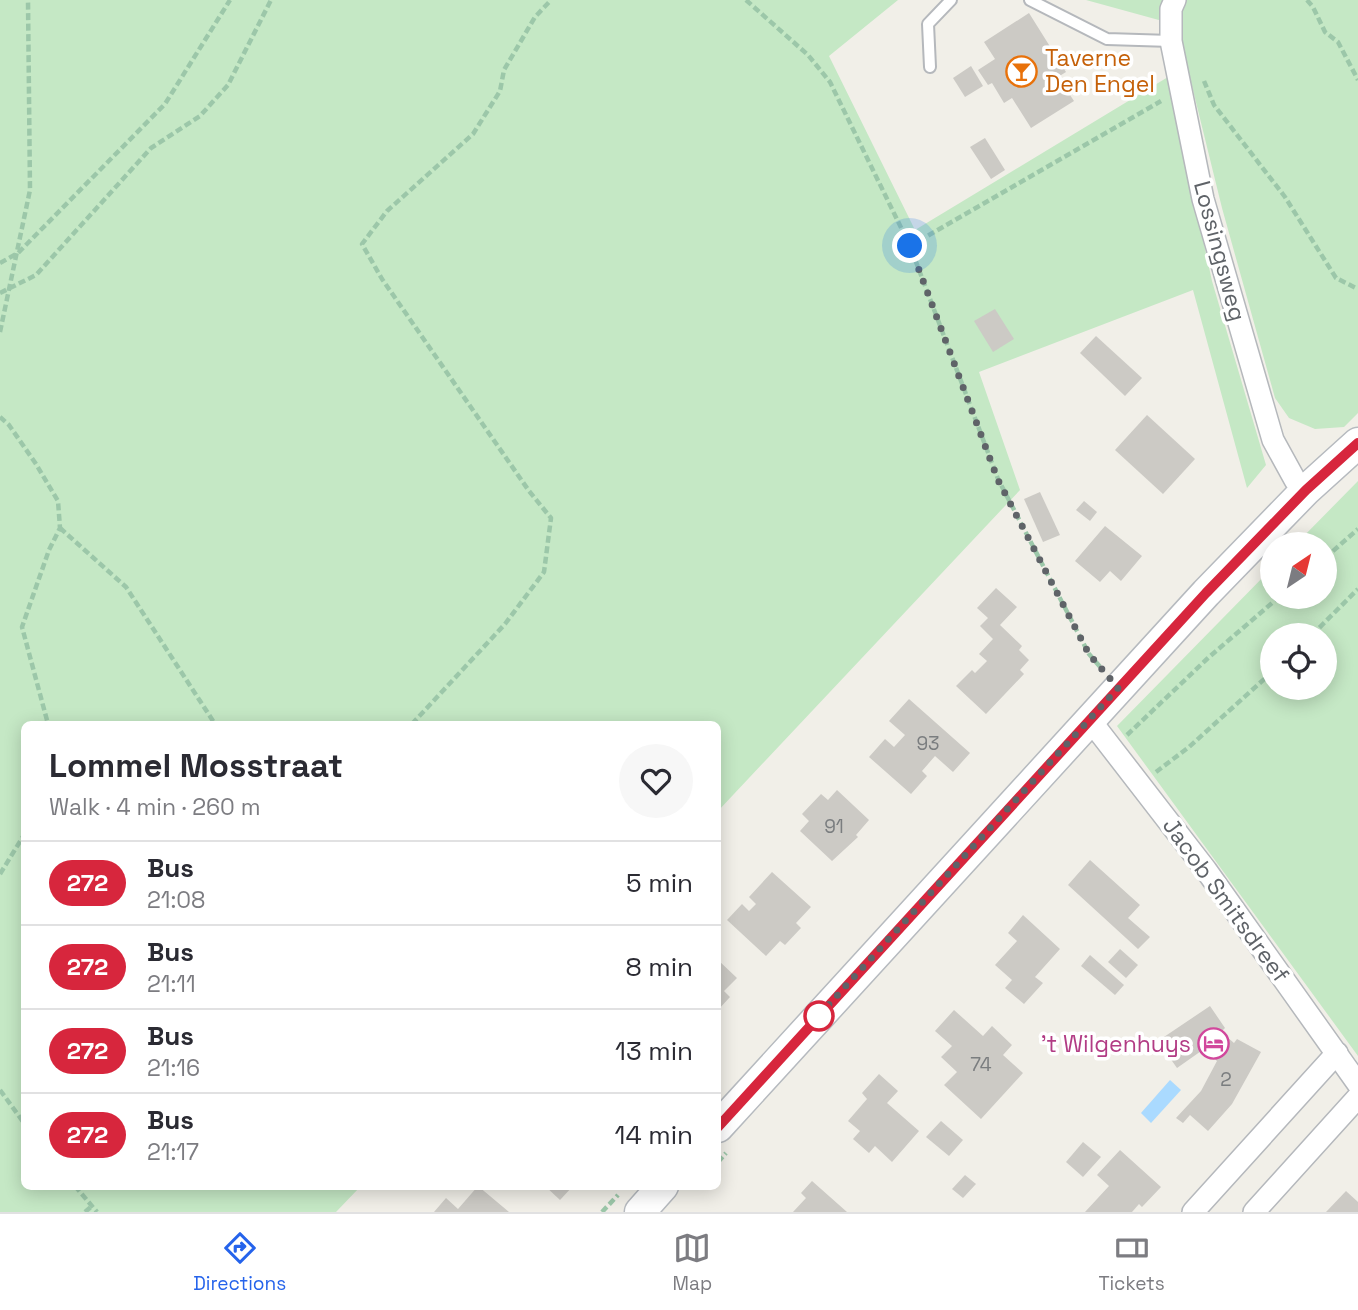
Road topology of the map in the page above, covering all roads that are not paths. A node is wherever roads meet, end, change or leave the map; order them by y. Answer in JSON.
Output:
{"nodes":[{"id":1,"x":951,"y":0,"type":"edge"},
{"id":2,"x":1030,"y":0,"type":"edge"},
{"id":3,"x":1175,"y":0,"type":"edge"},
{"id":4,"x":1171,"y":41,"type":"junction"},
{"id":5,"x":930,"y":67,"type":"dead end"},
{"id":6,"x":1358,"y":443,"type":"edge"},
{"id":7,"x":1306,"y":490,"type":"junction"},
{"id":8,"x":1090,"y":720,"type":"junction"},
{"id":9,"x":1337,"y":1053,"type":"junction"},
{"id":10,"x":1358,"y":1084,"type":"edge"},
{"id":11,"x":1358,"y":1097,"type":"edge"},
{"id":12,"x":721,"y":1124,"type":"edge"},
{"id":13,"x":659,"y":1190,"type":"edge"},
{"id":14,"x":640,"y":1212,"type":"edge"},
{"id":15,"x":1193,"y":1212,"type":"edge"},
{"id":16,"x":1254,"y":1212,"type":"edge"}],
"edges":[{"from":1,"to":5,"type":"lane"},
{"from":2,"to":4,"type":"lane"},
{"from":3,"to":4,"type":"street","name":"Lossingsweg"},
{"from":4,"to":7,"type":"street","name":"Lossingsweg"},
{"from":6,"to":7,"type":"main road"},
{"from":7,"to":8,"type":"main road"},
{"from":8,"to":9,"type":"street","name":"Jacob Smitsdreef"},
{"from":8,"to":12,"type":"main road"},
{"from":9,"to":10,"type":"street","name":"Jacob Smitsdreef"},
{"from":9,"to":15,"type":"street"},
{"from":11,"to":16,"type":"street"},
{"from":13,"to":14,"type":"main road"}]}
